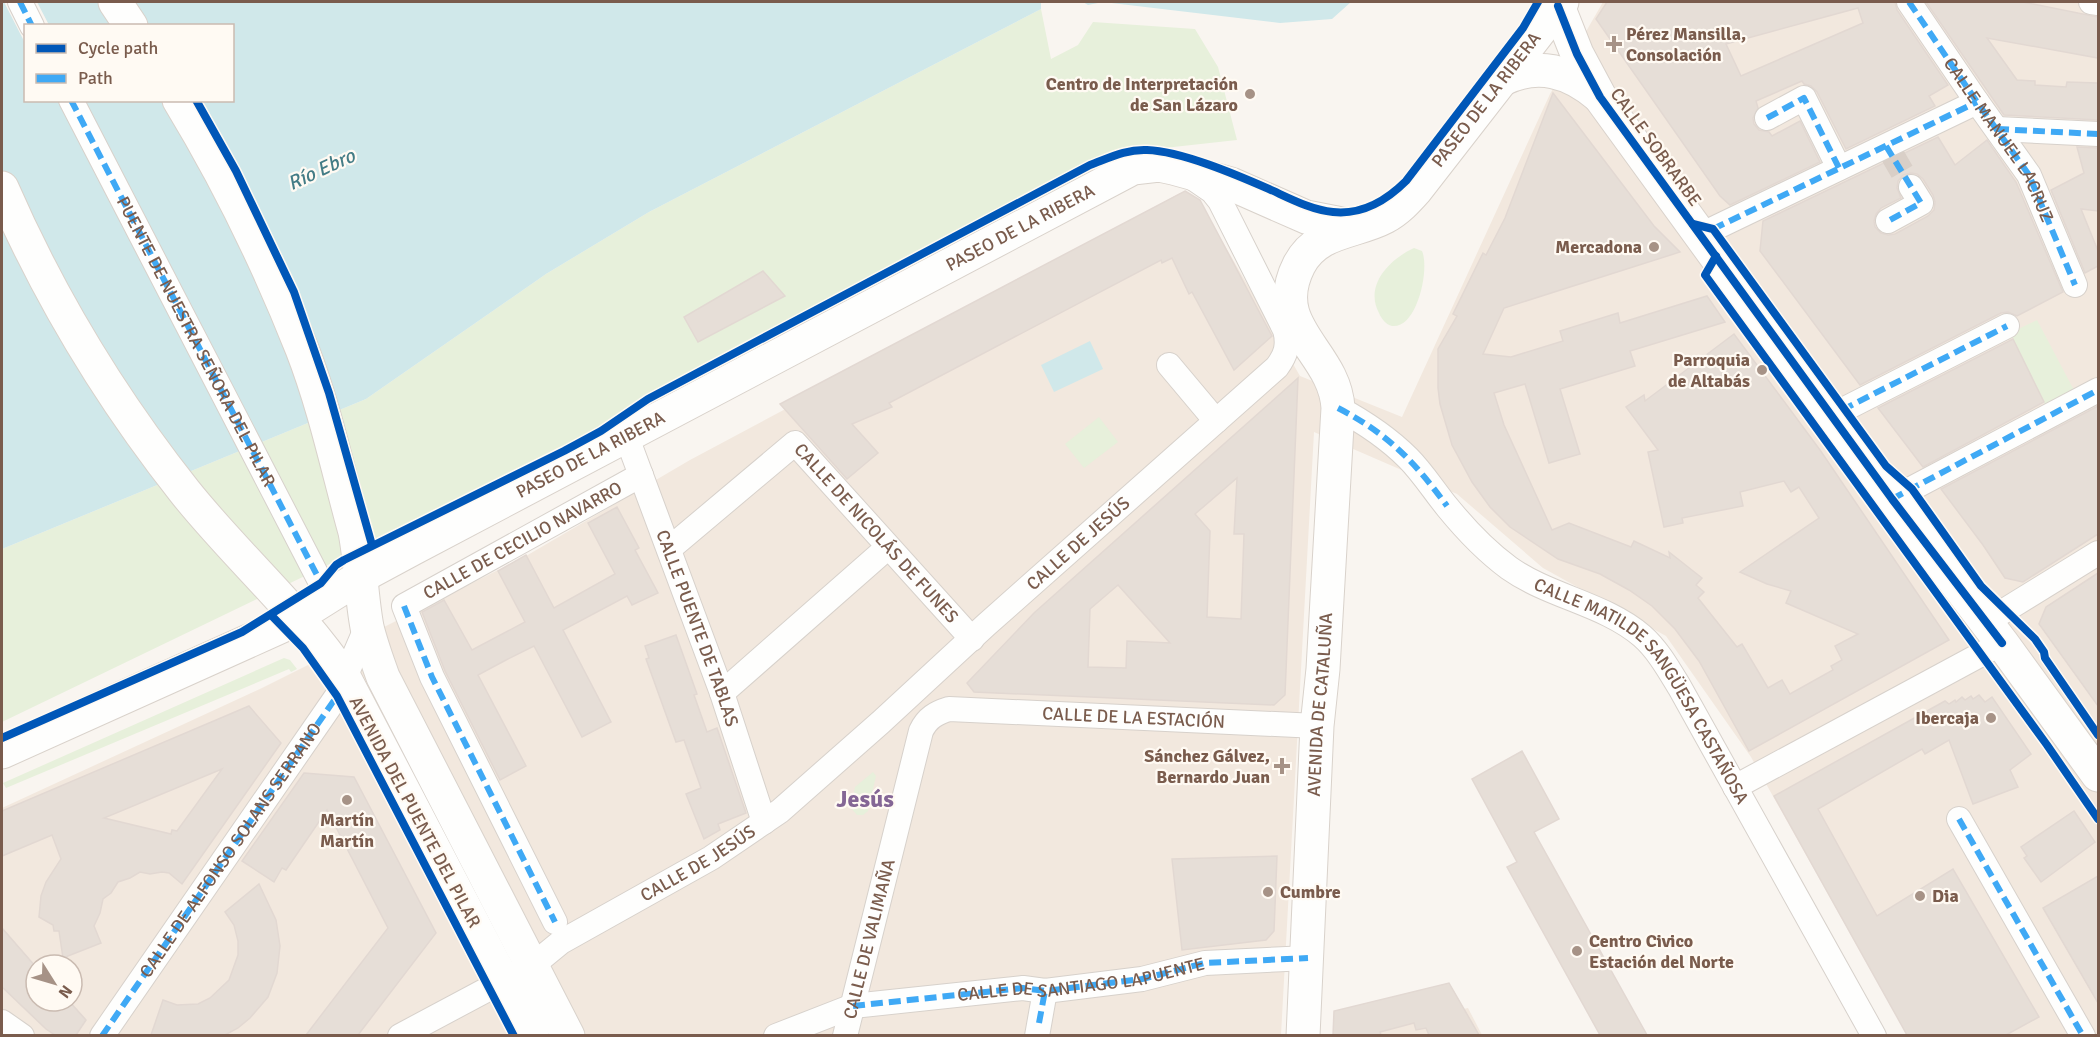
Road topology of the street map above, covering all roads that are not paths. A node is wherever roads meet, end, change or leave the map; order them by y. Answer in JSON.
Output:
{"nodes":[{"id":1,"x":20,"y":2,"type":"edge"},
{"id":2,"x":115,"y":2,"type":"edge"},
{"id":3,"x":1909,"y":2,"type":"edge"},
{"id":4,"x":2091,"y":2,"type":"edge"},
{"id":5,"x":1559,"y":3,"type":"edge"},
{"id":6,"x":2098,"y":3,"type":"edge"},
{"id":7,"x":31,"y":24,"type":"edge"},
{"id":8,"x":130,"y":24,"type":"edge"},
{"id":9,"x":1503,"y":79,"type":"junction"},
{"id":10,"x":1600,"y":97,"type":"junction"},
{"id":11,"x":72,"y":102,"type":"edge"},
{"id":12,"x":180,"y":102,"type":"edge"},
{"id":13,"x":1977,"y":102,"type":"junction"},
{"id":14,"x":1767,"y":118,"type":"dead end"},
{"id":15,"x":1997,"y":129,"type":"junction"},
{"id":16,"x":2098,"y":134,"type":"edge"},
{"id":17,"x":1839,"y":168,"type":"junction"},
{"id":18,"x":1178,"y":170,"type":"junction"},
{"id":19,"x":2,"y":188,"type":"edge"},
{"id":20,"x":1920,"y":196,"type":"dead end"},
{"id":21,"x":1888,"y":220,"type":"dead end"},
{"id":22,"x":1357,"y":227,"type":"junction"},
{"id":23,"x":1713,"y":229,"type":"dead end"},
{"id":24,"x":2074,"y":285,"type":"dead end"},
{"id":25,"x":2007,"y":326,"type":"dead end"},
{"id":26,"x":1169,"y":365,"type":"dead end"},
{"id":27,"x":1277,"y":368,"type":"junction"},
{"id":28,"x":1330,"y":376,"type":"junction"},
{"id":29,"x":2098,"y":390,"type":"edge"},
{"id":30,"x":1338,"y":408,"type":"junction"},
{"id":31,"x":1831,"y":416,"type":"junction"},
{"id":32,"x":1216,"y":421,"type":"junction"},
{"id":33,"x":626,"y":435,"type":"junction"},
{"id":34,"x":641,"y":475,"type":"junction"},
{"id":35,"x":1892,"y":499,"type":"junction"},
{"id":36,"x":887,"y":548,"type":"junction"},
{"id":37,"x":669,"y":549,"type":"junction"},
{"id":38,"x":2098,"y":553,"type":"edge"},
{"id":39,"x":360,"y":578,"type":"junction"},
{"id":40,"x":321,"y":583,"type":"dead end"},
{"id":41,"x":297,"y":618,"type":"junction"},
{"id":42,"x":367,"y":626,"type":"junction"},
{"id":43,"x":1994,"y":632,"type":"junction"},
{"id":44,"x":972,"y":639,"type":"junction"},
{"id":45,"x":934,"y":674,"type":"junction"},
{"id":46,"x":345,"y":680,"type":"junction"},
{"id":47,"x":722,"y":693,"type":"junction"},
{"id":48,"x":949,"y":709,"type":"junction"},
{"id":49,"x":881,"y":723,"type":"junction"},
{"id":50,"x":1317,"y":726,"type":"junction"},
{"id":51,"x":917,"y":745,"type":"junction"},
{"id":52,"x":2,"y":752,"type":"edge"},
{"id":53,"x":2095,"y":762,"type":"edge"},
{"id":54,"x":1735,"y":787,"type":"junction"},
{"id":55,"x":1959,"y":819,"type":"dead end"},
{"id":56,"x":764,"y":822,"type":"junction"},
{"id":57,"x":555,"y":922,"type":"dead end"},
{"id":58,"x":1308,"y":958,"type":"junction"},
{"id":59,"x":533,"y":965,"type":"junction"},
{"id":60,"x":503,"y":981,"type":"junction"},
{"id":61,"x":1046,"y":991,"type":"junction"},
{"id":62,"x":853,"y":1006,"type":"junction"},
{"id":63,"x":2,"y":1022,"type":"edge"},
{"id":64,"x":22,"y":1035,"type":"edge"},
{"id":65,"x":102,"y":1035,"type":"edge"},
{"id":66,"x":400,"y":1035,"type":"edge"},
{"id":67,"x":532,"y":1035,"type":"edge"},
{"id":68,"x":568,"y":1035,"type":"edge"},
{"id":69,"x":776,"y":1035,"type":"edge"},
{"id":70,"x":844,"y":1035,"type":"edge"},
{"id":71,"x":1037,"y":1035,"type":"edge"},
{"id":72,"x":1303,"y":1035,"type":"edge"},
{"id":73,"x":1874,"y":1035,"type":"edge"},
{"id":74,"x":2083,"y":1035,"type":"edge"}],
"edges":[{"from":1,"to":7,"type":"street"},
{"from":2,"to":8,"type":"main road"},
{"from":3,"to":13,"type":"street","name":"CALLE MANUEL LACRUZ"},
{"from":4,"to":6,"type":"street"},
{"from":5,"to":9,"type":"main road","name":"PASEO DE LA RIBERA"},
{"from":5,"to":10,"type":"main road","name":"CALLE SOBRARBE"},
{"from":9,"to":10,"type":"main road","name":"CALLE SOBRARBE"},
{"from":9,"to":22,"type":"main road","name":"PASEO DE LA RIBERA"},
{"from":10,"to":31,"type":"main road","name":"CALLE SOBRARBE"},
{"from":11,"to":40,"type":"street","name":"PUENTE DE NUESTRA SEÑORA DEL PILAR"},
{"from":12,"to":39,"type":"main road","name":"AVENIDA DEL PUENTE DEL PILAR"},
{"from":13,"to":15,"type":"street","name":"CALLE MANUEL LACRUZ"},
{"from":13,"to":17,"type":"street"},
{"from":14,"to":17,"type":"street"},
{"from":15,"to":16,"type":"street"},
{"from":15,"to":24,"type":"street","name":"CALLE MANUEL LACRUZ"},
{"from":17,"to":23,"type":"street"},
{"from":18,"to":22,"type":"main road","name":"PASEO DE LA RIBERA"},
{"from":18,"to":27,"type":"street","name":"PASEO DE LA RIBERA"},
{"from":18,"to":33,"type":"main road","name":"PASEO DE LA RIBERA"},
{"from":19,"to":41,"type":"main road","name":"AVENIDA DEL PUENTE DEL PILAR"},
{"from":20,"to":21,"type":"street"},
{"from":22,"to":28,"type":"main road","name":"AVENIDA DE CATALUÑA"},
{"from":25,"to":31,"type":"street"},
{"from":26,"to":32,"type":"street"},
{"from":27,"to":28,"type":"street"},
{"from":27,"to":32,"type":"street","name":"CALLE DE JESÚS"},
{"from":28,"to":30,"type":"main road","name":"AVENIDA DE CATALUÑA"},
{"from":29,"to":35,"type":"street"},
{"from":30,"to":50,"type":"main road","name":"AVENIDA DE CATALUÑA"},
{"from":30,"to":54,"type":"street","name":"CALLE MATILDE SANGÜESA CASTAÑOSA"},
{"from":31,"to":35,"type":"main road","name":"CALLE SOBRARBE"},
{"from":32,"to":44,"type":"street","name":"CALLE DE JESÚS"},
{"from":33,"to":34,"type":"street","name":"CALLE PUENTE DE TABLAS"},
{"from":33,"to":39,"type":"main road","name":"PASEO DE LA RIBERA"},
{"from":34,"to":37,"type":"street","name":"CALLE PUENTE DE TABLAS"},
{"from":34,"to":57,"type":"street","name":"CALLE DE CECILIO NAVARRO"},
{"from":35,"to":43,"type":"main road","name":"CALLE SOBRARBE"},
{"from":36,"to":37,"type":"street","name":"CALLE DE NICOLÁS DE FUNES"},
{"from":36,"to":44,"type":"street","name":"CALLE DE NICOLÁS DE FUNES"},
{"from":36,"to":47,"type":"street"},
{"from":37,"to":47,"type":"street","name":"CALLE PUENTE DE TABLAS"},
{"from":38,"to":43,"type":"street"},
{"from":39,"to":41,"type":"main road","name":"PASEO DE LA RIBERA"},
{"from":39,"to":42,"type":"main road","name":"AVENIDA DEL PUENTE DEL PILAR"},
{"from":41,"to":46,"type":"main road","name":"AVENIDA DEL PUENTE DEL PILAR"},
{"from":41,"to":52,"type":"main road","name":"PASEO DE LA RIBERA"},
{"from":42,"to":46,"type":"street","name":"CALLE DE ALFONSO SOLANS SERRANO"},
{"from":42,"to":59,"type":"main road","name":"AVENIDA DEL PUENTE DEL PILAR"},
{"from":43,"to":53,"type":"main road","name":"CALLE SOBRARBE"},
{"from":43,"to":54,"type":"street"},
{"from":44,"to":45,"type":"street","name":"CALLE DE JESÚS"},
{"from":45,"to":48,"type":"street"},
{"from":45,"to":49,"type":"street","name":"CALLE DE JESÚS"},
{"from":46,"to":60,"type":"main road","name":"AVENIDA DEL PUENTE DEL PILAR"},
{"from":46,"to":65,"type":"street","name":"CALLE DE ALFONSO SOLANS SERRANO"},
{"from":47,"to":56,"type":"street","name":"CALLE PUENTE DE TABLAS"},
{"from":48,"to":50,"type":"street","name":"CALLE DE LA ESTACIÓN"},
{"from":48,"to":51,"type":"street"},
{"from":49,"to":51,"type":"street"},
{"from":49,"to":56,"type":"street","name":"CALLE DE JESÚS"},
{"from":50,"to":58,"type":"main road","name":"AVENIDA DE CATALUÑA"},
{"from":51,"to":62,"type":"street","name":"CALLE DE VALIMAÑA"},
{"from":54,"to":73,"type":"street","name":"CALLE MATILDE SANGÜESA CASTAÑOSA"},
{"from":55,"to":74,"type":"street"},
{"from":56,"to":59,"type":"street","name":"CALLE DE JESÚS"},
{"from":58,"to":61,"type":"street","name":"CALLE DE SANTIAGO LAPUENTE"},
{"from":58,"to":72,"type":"main road","name":"AVENIDA DE CATALUÑA"},
{"from":59,"to":60,"type":"street","name":"CALLE DE JESÚS"},
{"from":59,"to":68,"type":"main road","name":"AVENIDA DEL PUENTE DEL PILAR"},
{"from":60,"to":66,"type":"street","name":"CALLE DE JESÚS"},
{"from":60,"to":67,"type":"main road","name":"AVENIDA DEL PUENTE DEL PILAR"},
{"from":61,"to":62,"type":"street","name":"CALLE DE SANTIAGO LAPUENTE"},
{"from":61,"to":71,"type":"street"},
{"from":62,"to":69,"type":"street","name":"CALLE DE SANTIAGO LAPUENTE"},
{"from":62,"to":70,"type":"street","name":"CALLE DE VALIMAÑA"},
{"from":63,"to":64,"type":"street"}]}
